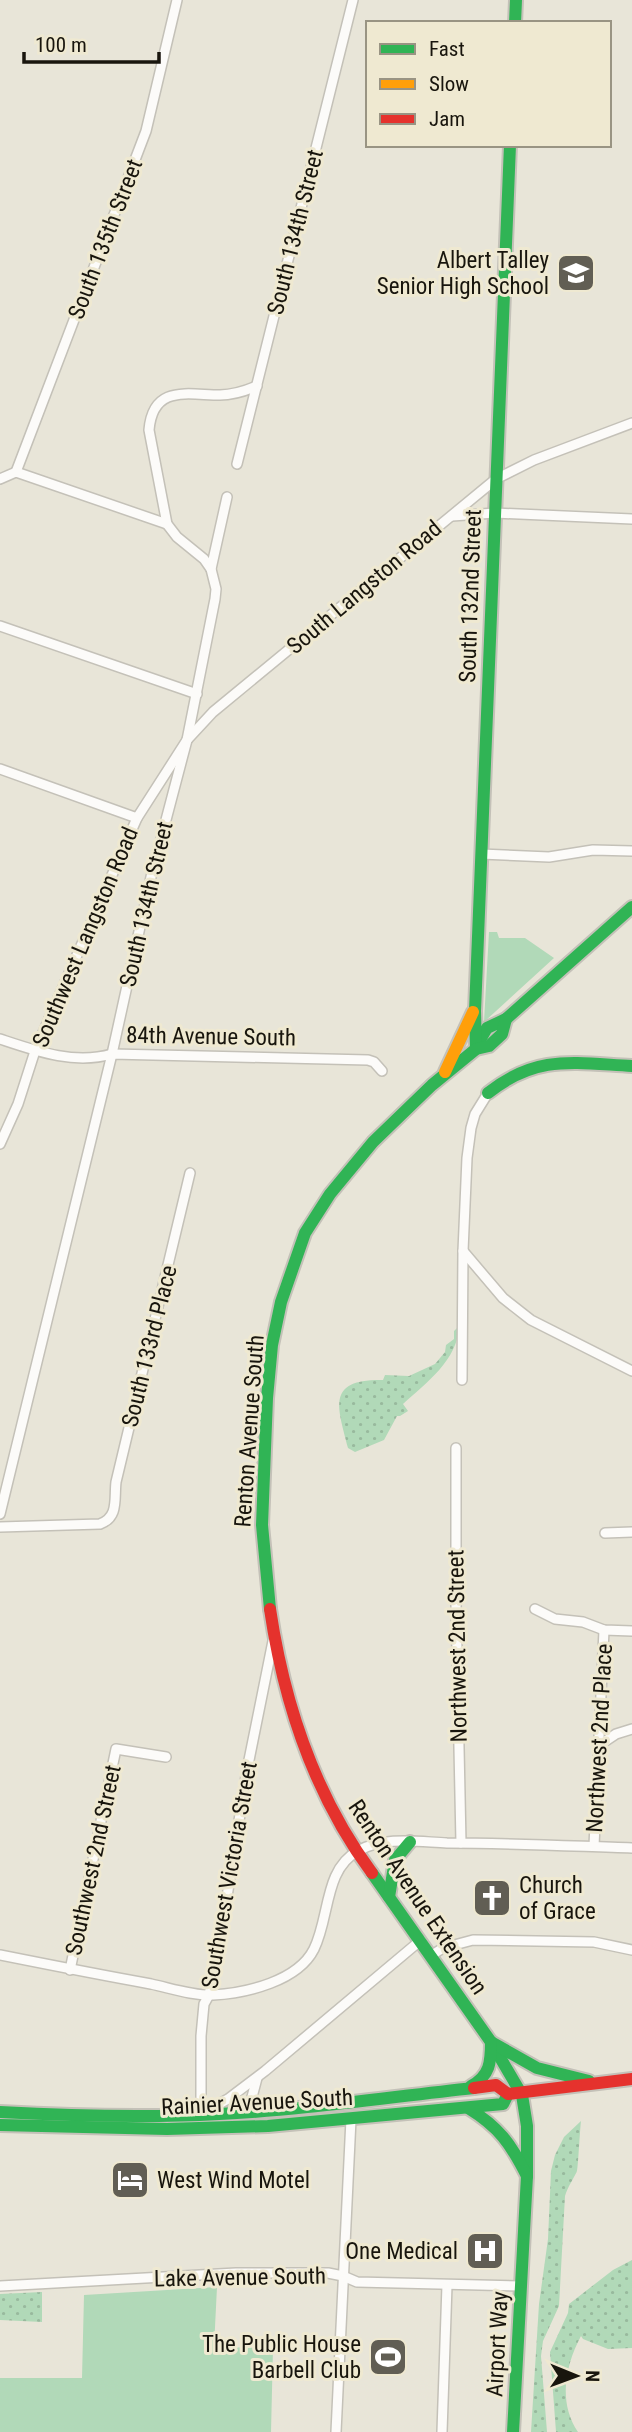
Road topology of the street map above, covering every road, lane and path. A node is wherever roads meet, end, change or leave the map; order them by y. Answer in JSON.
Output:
{"nodes":[{"id":1,"x":177,"y":0,"type":"edge"},
{"id":2,"x":352,"y":0,"type":"edge"},
{"id":3,"x":516,"y":0,"type":"edge"},
{"id":4,"x":515,"y":21,"type":"edge"},
{"id":5,"x":510,"y":147,"type":"edge"},
{"id":6,"x":257,"y":386,"type":"junction"},
{"id":7,"x":632,"y":423,"type":"edge"},
{"id":8,"x":237,"y":464,"type":"dead end"},
{"id":9,"x":16,"y":472,"type":"junction"},
{"id":10,"x":0,"y":479,"type":"edge"},
{"id":11,"x":496,"y":479,"type":"junction"},
{"id":12,"x":227,"y":497,"type":"dead end"},
{"id":13,"x":495,"y":513,"type":"junction"},
{"id":14,"x":450,"y":516,"type":"junction"},
{"id":15,"x":632,"y":519,"type":"edge"},
{"id":16,"x":167,"y":524,"type":"junction"},
{"id":17,"x":211,"y":569,"type":"junction"},
{"id":18,"x":0,"y":626,"type":"edge"},
{"id":19,"x":197,"y":694,"type":"junction"},
{"id":20,"x":187,"y":740,"type":"junction"},
{"id":21,"x":0,"y":769,"type":"edge"},
{"id":22,"x":137,"y":818,"type":"junction"},
{"id":23,"x":632,"y":851,"type":"edge"},
{"id":24,"x":481,"y":854,"type":"junction"},
{"id":25,"x":632,"y":907,"type":"edge"},
{"id":26,"x":475,"y":1006,"type":"junction"},
{"id":27,"x":0,"y":1039,"type":"edge"},
{"id":28,"x":476,"y":1049,"type":"junction"},
{"id":29,"x":35,"y":1051,"type":"junction"},
{"id":30,"x":112,"y":1054,"type":"junction"},
{"id":31,"x":632,"y":1066,"type":"edge"},
{"id":32,"x":382,"y":1071,"type":"dead end"},
{"id":33,"x":443,"y":1075,"type":"junction"},
{"id":34,"x":488,"y":1093,"type":"joint"},
{"id":35,"x":0,"y":1144,"type":"edge"},
{"id":36,"x":190,"y":1173,"type":"dead end"},
{"id":37,"x":463,"y":1251,"type":"junction"},
{"id":38,"x":632,"y":1371,"type":"edge"},
{"id":39,"x":462,"y":1380,"type":"dead end"},
{"id":40,"x":456,"y":1448,"type":"dead end"},
{"id":41,"x":0,"y":1514,"type":"edge"},
{"id":42,"x":0,"y":1527,"type":"edge"},
{"id":43,"x":632,"y":1532,"type":"edge"},
{"id":44,"x":605,"y":1533,"type":"dead end"},
{"id":45,"x":535,"y":1609,"type":"dead end"},
{"id":46,"x":604,"y":1630,"type":"junction"},
{"id":47,"x":632,"y":1631,"type":"edge"},
{"id":48,"x":274,"y":1637,"type":"junction"},
{"id":49,"x":632,"y":1730,"type":"edge"},
{"id":50,"x":597,"y":1746,"type":"junction"},
{"id":51,"x":166,"y":1757,"type":"dead end"},
{"id":52,"x":411,"y":1842,"type":"junction"},
{"id":53,"x":461,"y":1843,"type":"junction"},
{"id":54,"x":594,"y":1846,"type":"junction"},
{"id":55,"x":632,"y":1848,"type":"edge"},
{"id":56,"x":356,"y":1852,"type":"junction"},
{"id":57,"x":389,"y":1897,"type":"junction"},
{"id":58,"x":421,"y":1940,"type":"junction"},
{"id":59,"x":632,"y":1950,"type":"edge"},
{"id":60,"x":0,"y":1955,"type":"edge"},
{"id":61,"x":432,"y":1955,"type":"junction"},
{"id":62,"x":70,"y":1970,"type":"junction"},
{"id":63,"x":209,"y":1995,"type":"junction"},
{"id":64,"x":491,"y":2042,"type":"junction"},
{"id":65,"x":257,"y":2077,"type":"junction"},
{"id":66,"x":632,"y":2079,"type":"edge"},
{"id":67,"x":597,"y":2083,"type":"junction"},
{"id":68,"x":466,"y":2088,"type":"junction"},
{"id":69,"x":514,"y":2093,"type":"junction"},
{"id":70,"x":468,"y":2108,"type":"junction"},
{"id":71,"x":255,"y":2111,"type":"junction"},
{"id":72,"x":0,"y":2112,"type":"edge"},
{"id":73,"x":201,"y":2114,"type":"junction"},
{"id":74,"x":351,"y":2119,"type":"junction"},
{"id":75,"x":0,"y":2126,"type":"edge"},
{"id":76,"x":527,"y":2176,"type":"junction"},
{"id":77,"x":343,"y":2276,"type":"junction"},
{"id":78,"x":447,"y":2285,"type":"junction"},
{"id":79,"x":0,"y":2286,"type":"edge"},
{"id":80,"x":521,"y":2286,"type":"junction"},
{"id":81,"x":336,"y":2432,"type":"edge"},
{"id":82,"x":442,"y":2432,"type":"edge"},
{"id":83,"x":513,"y":2432,"type":"edge"}],
"edges":[{"from":1,"to":9,"type":"street","name":"South 135th Street"},
{"from":2,"to":6,"type":"street","name":"South 134th Street"},
{"from":3,"to":4,"type":"main road"},
{"from":5,"to":11,"type":"main road","name":"South 132nd Street"},
{"from":6,"to":8,"type":"street","name":"South 134th Street"},
{"from":6,"to":16,"type":"street"},
{"from":7,"to":11,"type":"street","name":"South Langston Road"},
{"from":9,"to":10,"type":"street"},
{"from":9,"to":16,"type":"street"},
{"from":11,"to":13,"type":"main road","name":"South 132nd Street"},
{"from":11,"to":14,"type":"street","name":"South Langston Road"},
{"from":12,"to":17,"type":"street","name":"South 134th Street"},
{"from":13,"to":14,"type":"street"},
{"from":13,"to":15,"type":"street"},
{"from":13,"to":24,"type":"main road","name":"South 132nd Street"},
{"from":14,"to":20,"type":"street","name":"South Langston Road"},
{"from":16,"to":17,"type":"street"},
{"from":17,"to":19,"type":"street","name":"South 134th Street"},
{"from":18,"to":19,"type":"street"},
{"from":19,"to":20,"type":"street","name":"South 134th Street"},
{"from":20,"to":22,"type":"street","name":"Southwest Langston Road"},
{"from":20,"to":30,"type":"street","name":"South 134th Street"},
{"from":21,"to":22,"type":"street"},
{"from":22,"to":29,"type":"street","name":"Southwest Langston Road"},
{"from":23,"to":24,"type":"street"},
{"from":24,"to":26,"type":"main road","name":"South 132nd Street"},
{"from":25,"to":28,"type":"main road","name":"Renton Avenue South"},
{"from":26,"to":28,"type":"main road","name":"South 132nd Street"},
{"from":26,"to":33,"type":"main road"},
{"from":27,"to":29,"type":"street","name":"84th Avenue South"},
{"from":28,"to":33,"type":"main road","name":"Renton Avenue South"},
{"from":29,"to":30,"type":"street","name":"84th Avenue South"},
{"from":29,"to":35,"type":"street","name":"Southwest Langston Road"},
{"from":30,"to":32,"type":"street","name":"84th Avenue South"},
{"from":30,"to":41,"type":"street","name":"South 134th Street"},
{"from":31,"to":34,"type":"main road"},
{"from":33,"to":48,"type":"main road","name":"Renton Avenue South"},
{"from":34,"to":37,"type":"street"},
{"from":36,"to":42,"type":"street","name":"South 133rd Place"},
{"from":37,"to":38,"type":"street"},
{"from":37,"to":39,"type":"street"},
{"from":40,"to":53,"type":"street","name":"Northwest 2nd Street"},
{"from":43,"to":44,"type":"street"},
{"from":45,"to":46,"type":"street"},
{"from":46,"to":47,"type":"street"},
{"from":46,"to":50,"type":"street","name":"Northwest 2nd Place"},
{"from":48,"to":56,"type":"main road","name":"Renton Avenue Extension"},
{"from":48,"to":63,"type":"street","name":"Southwest Victoria Street"},
{"from":49,"to":50,"type":"street"},
{"from":50,"to":54,"type":"street","name":"Northwest 2nd Place"},
{"from":51,"to":62,"type":"street","name":"Southwest 2nd Street"},
{"from":52,"to":53,"type":"street"},
{"from":52,"to":56,"type":"street"},
{"from":52,"to":57,"type":"main road"},
{"from":53,"to":54,"type":"street"},
{"from":54,"to":55,"type":"street"},
{"from":56,"to":57,"type":"main road","name":"Renton Avenue Extension"},
{"from":56,"to":63,"type":"street"},
{"from":57,"to":58,"type":"main road","name":"Renton Avenue Extension"},
{"from":58,"to":61,"type":"main road","name":"Renton Avenue Extension"},
{"from":58,"to":65,"type":"street"},
{"from":59,"to":61,"type":"street"},
{"from":60,"to":62,"type":"street"},
{"from":61,"to":64,"type":"main road","name":"Renton Avenue Extension"},
{"from":62,"to":63,"type":"street"},
{"from":63,"to":73,"type":"street","name":"Southwest Victoria Street"},
{"from":64,"to":67,"type":"main road"},
{"from":64,"to":68,"type":"main road"},
{"from":64,"to":69,"type":"main road","name":"Renton Avenue Extension"},
{"from":65,"to":71,"type":"street"},
{"from":65,"to":73,"type":"street"},
{"from":66,"to":67,"type":"main road"},
{"from":67,"to":69,"type":"main road"},
{"from":68,"to":69,"type":"main road","name":"Rainier Avenue South"},
{"from":68,"to":71,"type":"main road","name":"Rainier Avenue South"},
{"from":69,"to":70,"type":"main road","name":"Rainier Avenue South"},
{"from":69,"to":76,"type":"main road","name":"Airport Way"},
{"from":70,"to":74,"type":"main road","name":"Rainier Avenue South"},
{"from":70,"to":76,"type":"main road"},
{"from":71,"to":73,"type":"main road","name":"Rainier Avenue South"},
{"from":72,"to":73,"type":"main road","name":"Rainier Avenue South"},
{"from":74,"to":75,"type":"main road","name":"Rainier Avenue South"},
{"from":74,"to":77,"type":"street"},
{"from":76,"to":80,"type":"main road","name":"Airport Way"},
{"from":77,"to":78,"type":"street","name":"Lake Avenue South"},
{"from":77,"to":79,"type":"street","name":"Lake Avenue South"},
{"from":77,"to":81,"type":"street"},
{"from":78,"to":80,"type":"street","name":"Lake Avenue South"},
{"from":78,"to":82,"type":"street"},
{"from":80,"to":83,"type":"main road","name":"Airport Way"}]}
